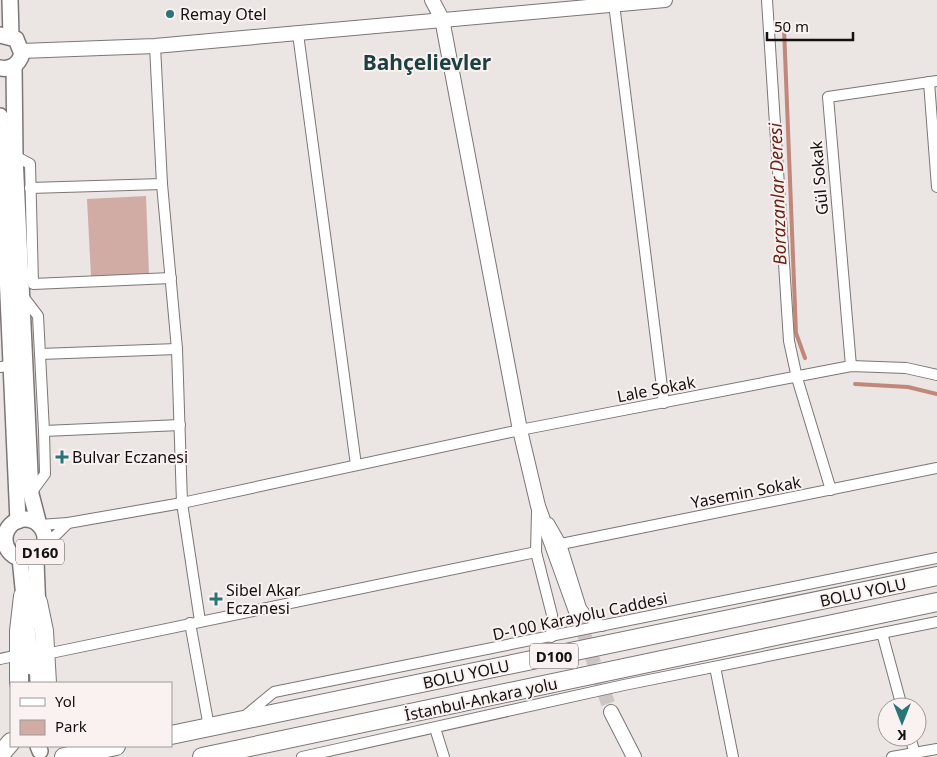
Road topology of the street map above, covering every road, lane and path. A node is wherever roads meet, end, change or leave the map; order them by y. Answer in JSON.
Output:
{"nodes":[{"id":1,"x":10,"y":0,"type":"edge"},
{"id":2,"x":432,"y":0,"type":"edge"},
{"id":3,"x":665,"y":0,"type":"edge"},
{"id":4,"x":767,"y":0,"type":"edge"},
{"id":5,"x":614,"y":4,"type":"junction"},
{"id":6,"x":442,"y":19,"type":"junction"},
{"id":7,"x":298,"y":34,"type":"junction"},
{"id":8,"x":3,"y":35,"type":"edge"},
{"id":9,"x":155,"y":46,"type":"junction"},
{"id":10,"x":22,"y":51,"type":"junction"},
{"id":11,"x":7,"y":67,"type":"edge"},
{"id":12,"x":933,"y":82,"type":"edge"},
{"id":13,"x":0,"y":116,"type":"edge"},
{"id":14,"x":0,"y":120,"type":"edge"},
{"id":15,"x":15,"y":156,"type":"junction"},
{"id":16,"x":162,"y":184,"type":"junction"},
{"id":17,"x":937,"y":187,"type":"edge"},
{"id":18,"x":30,"y":188,"type":"junction"},
{"id":19,"x":2,"y":203,"type":"edge"},
{"id":20,"x":170,"y":278,"type":"junction"},
{"id":21,"x":21,"y":295,"type":"junction"},
{"id":22,"x":177,"y":349,"type":"junction"},
{"id":23,"x":40,"y":354,"type":"junction"},
{"id":24,"x":5,"y":366,"type":"edge"},
{"id":25,"x":850,"y":366,"type":"junction"},
{"id":26,"x":937,"y":375,"type":"edge"},
{"id":27,"x":797,"y":378,"type":"junction"},
{"id":28,"x":664,"y":403,"type":"junction"},
{"id":29,"x":180,"y":425,"type":"junction"},
{"id":30,"x":520,"y":430,"type":"junction"},
{"id":31,"x":44,"y":431,"type":"junction"},
{"id":32,"x":356,"y":465,"type":"junction"},
{"id":33,"x":937,"y":468,"type":"edge"},
{"id":34,"x":831,"y":490,"type":"junction"},
{"id":35,"x":31,"y":494,"type":"junction"},
{"id":36,"x":182,"y":503,"type":"junction"},
{"id":37,"x":538,"y":506,"type":"junction"},
{"id":38,"x":18,"y":521,"type":"junction"},
{"id":39,"x":68,"y":524,"type":"junction"},
{"id":40,"x":39,"y":525,"type":"junction"},
{"id":41,"x":3,"y":541,"type":"edge"},
{"id":42,"x":561,"y":544,"type":"junction"},
{"id":43,"x":41,"y":550,"type":"junction"},
{"id":44,"x":536,"y":552,"type":"junction"},
{"id":45,"x":20,"y":558,"type":"junction"},
{"id":46,"x":937,"y":558,"type":"edge"},
{"id":47,"x":937,"y":576,"type":"edge"},
{"id":48,"x":31,"y":599,"type":"junction"},
{"id":49,"x":937,"y":602,"type":"edge"},
{"id":50,"x":576,"y":611,"type":"tunnel mouth"},
{"id":51,"x":200,"y":621,"type":"junction"},
{"id":52,"x":937,"y":622,"type":"edge"},
{"id":53,"x":190,"y":624,"type":"junction"},
{"id":54,"x":602,"y":626,"type":"junction"},
{"id":55,"x":882,"y":633,"type":"junction"},
{"id":56,"x":551,"y":637,"type":"junction"},
{"id":57,"x":46,"y":654,"type":"junction"},
{"id":58,"x":19,"y":655,"type":"junction"},
{"id":59,"x":0,"y":659,"type":"edge"},
{"id":60,"x":715,"y":667,"type":"junction"},
{"id":61,"x":19,"y":682,"type":"edge"},
{"id":62,"x":31,"y":682,"type":"edge"},
{"id":63,"x":38,"y":682,"type":"edge"},
{"id":64,"x":47,"y":682,"type":"edge"},
{"id":65,"x":899,"y":697,"type":"edge"},
{"id":66,"x":612,"y":712,"type":"tunnel mouth"},
{"id":67,"x":238,"y":722,"type":"junction"},
{"id":68,"x":209,"y":727,"type":"junction"},
{"id":69,"x":435,"y":728,"type":"junction"},
{"id":70,"x":172,"y":735,"type":"edge"},
{"id":71,"x":10,"y":743,"type":"edge"},
{"id":72,"x":111,"y":747,"type":"edge"},
{"id":73,"x":937,"y":749,"type":"edge"},
{"id":74,"x":251,"y":752,"type":"edge"},
{"id":75,"x":0,"y":754,"type":"edge"},
{"id":76,"x":915,"y":755,"type":"edge"},
{"id":77,"x":64,"y":757,"type":"edge"},
{"id":78,"x":202,"y":757,"type":"edge"},
{"id":79,"x":302,"y":757,"type":"edge"},
{"id":80,"x":444,"y":757,"type":"edge"},
{"id":81,"x":634,"y":757,"type":"edge"},
{"id":82,"x":733,"y":757,"type":"edge"},
{"id":83,"x":892,"y":757,"type":"edge"}],
"edges":[{"from":1,"to":8,"type":"main road"},
{"from":2,"to":6,"type":"main road"},
{"from":3,"to":5,"type":"main road"},
{"from":4,"to":27,"type":"street"},
{"from":5,"to":6,"type":"main road"},
{"from":5,"to":28,"type":"street"},
{"from":6,"to":7,"type":"main road"},
{"from":6,"to":30,"type":"main road"},
{"from":7,"to":9,"type":"main road"},
{"from":7,"to":32,"type":"street"},
{"from":8,"to":10,"type":"main road"},
{"from":9,"to":10,"type":"main road"},
{"from":9,"to":16,"type":"street"},
{"from":10,"to":11,"type":"main road"},
{"from":11,"to":15,"type":"main road"},
{"from":12,"to":17,"type":"street"},
{"from":12,"to":25,"type":"street","name":"Gül Sokak"},
{"from":13,"to":14,"type":"main road"},
{"from":14,"to":19,"type":"main road","number":"D160"},
{"from":15,"to":18,"type":"street"},
{"from":15,"to":21,"type":"main road","number":"D160"},
{"from":16,"to":18,"type":"street"},
{"from":16,"to":20,"type":"street"},
{"from":18,"to":20,"type":"street"},
{"from":19,"to":24,"type":"main road","number":"D160"},
{"from":20,"to":22,"type":"street"},
{"from":21,"to":23,"type":"street"},
{"from":21,"to":35,"type":"main road","number":"D160"},
{"from":22,"to":23,"type":"street"},
{"from":22,"to":29,"type":"street"},
{"from":23,"to":31,"type":"street"},
{"from":24,"to":38,"type":"main road","number":"D160"},
{"from":25,"to":26,"type":"street","name":"Lale Sokak"},
{"from":25,"to":27,"type":"street","name":"Lale Sokak"},
{"from":27,"to":28,"type":"street","name":"Lale Sokak"},
{"from":27,"to":34,"type":"street"},
{"from":28,"to":30,"type":"street","name":"Lale Sokak"},
{"from":29,"to":31,"type":"street"},
{"from":29,"to":36,"type":"street"},
{"from":30,"to":32,"type":"street","name":"Lale Sokak"},
{"from":30,"to":37,"type":"main road"},
{"from":31,"to":35,"type":"street"},
{"from":32,"to":36,"type":"street","name":"Lale Sokak"},
{"from":33,"to":34,"type":"street","name":"Yasemin Sokak"},
{"from":34,"to":42,"type":"street","name":"Yasemin Sokak"},
{"from":35,"to":40,"type":"main road","number":"D160"},
{"from":36,"to":39,"type":"street","name":"Lale Sokak"},
{"from":36,"to":51,"type":"street"},
{"from":37,"to":42,"type":"street"},
{"from":37,"to":44,"type":"street"},
{"from":37,"to":50,"type":"main road"},
{"from":38,"to":40,"type":"main road","number":"D160"},
{"from":38,"to":41,"type":"main road","number":"D160"},
{"from":39,"to":40,"type":"street","name":"Lale Sokak"},
{"from":39,"to":43,"type":"street"},
{"from":40,"to":43,"type":"main road","number":"D160"},
{"from":41,"to":45,"type":"main road","number":"D160"},
{"from":42,"to":54,"type":"street"},
{"from":43,"to":45,"type":"main road","number":"D160"},
{"from":43,"to":48,"type":"main road","number":"D160"},
{"from":44,"to":51,"type":"street"},
{"from":44,"to":56,"type":"street"},
{"from":45,"to":48,"type":"main road","number":"D160"},
{"from":46,"to":54,"type":"street","name":"D-100 Karayolu Caddesi"},
{"from":47,"to":67,"type":"highway","name":"BOLU YOLU","number":"D100"},
{"from":48,"to":57,"type":"highway"},
{"from":48,"to":58,"type":"highway"},
{"from":48,"to":62,"type":"main road","number":"D160"},
{"from":48,"to":63,"type":"main road","number":"D160"},
{"from":49,"to":74,"type":"highway","name":"İstanbul-Ankara yolu","number":"D100"},
{"from":51,"to":53,"type":"street"},
{"from":52,"to":55,"type":"street"},
{"from":53,"to":57,"type":"street"},
{"from":53,"to":68,"type":"street"},
{"from":54,"to":56,"type":"street","name":"D-100 Karayolu Caddesi"},
{"from":55,"to":60,"type":"street"},
{"from":55,"to":65,"type":"street"},
{"from":56,"to":67,"type":"street","name":"D-100 Karayolu Caddesi"},
{"from":57,"to":64,"type":"highway"},
{"from":58,"to":59,"type":"street"},
{"from":58,"to":61,"type":"highway"},
{"from":60,"to":69,"type":"street"},
{"from":60,"to":82,"type":"street"},
{"from":66,"to":81,"type":"main road"},
{"from":67,"to":68,"type":"highway","name":"BOLU YOLU","number":"D100"},
{"from":68,"to":70,"type":"highway","name":"BOLU YOLU","number":"D100"},
{"from":69,"to":79,"type":"street"},
{"from":69,"to":80,"type":"street"},
{"from":71,"to":75,"type":"highway"},
{"from":72,"to":77,"type":"highway"},
{"from":73,"to":76,"type":"street"},
{"from":74,"to":78,"type":"highway","name":"İstanbul-Ankara yolu","number":"D100"},
{"from":76,"to":83,"type":"street"}]}
